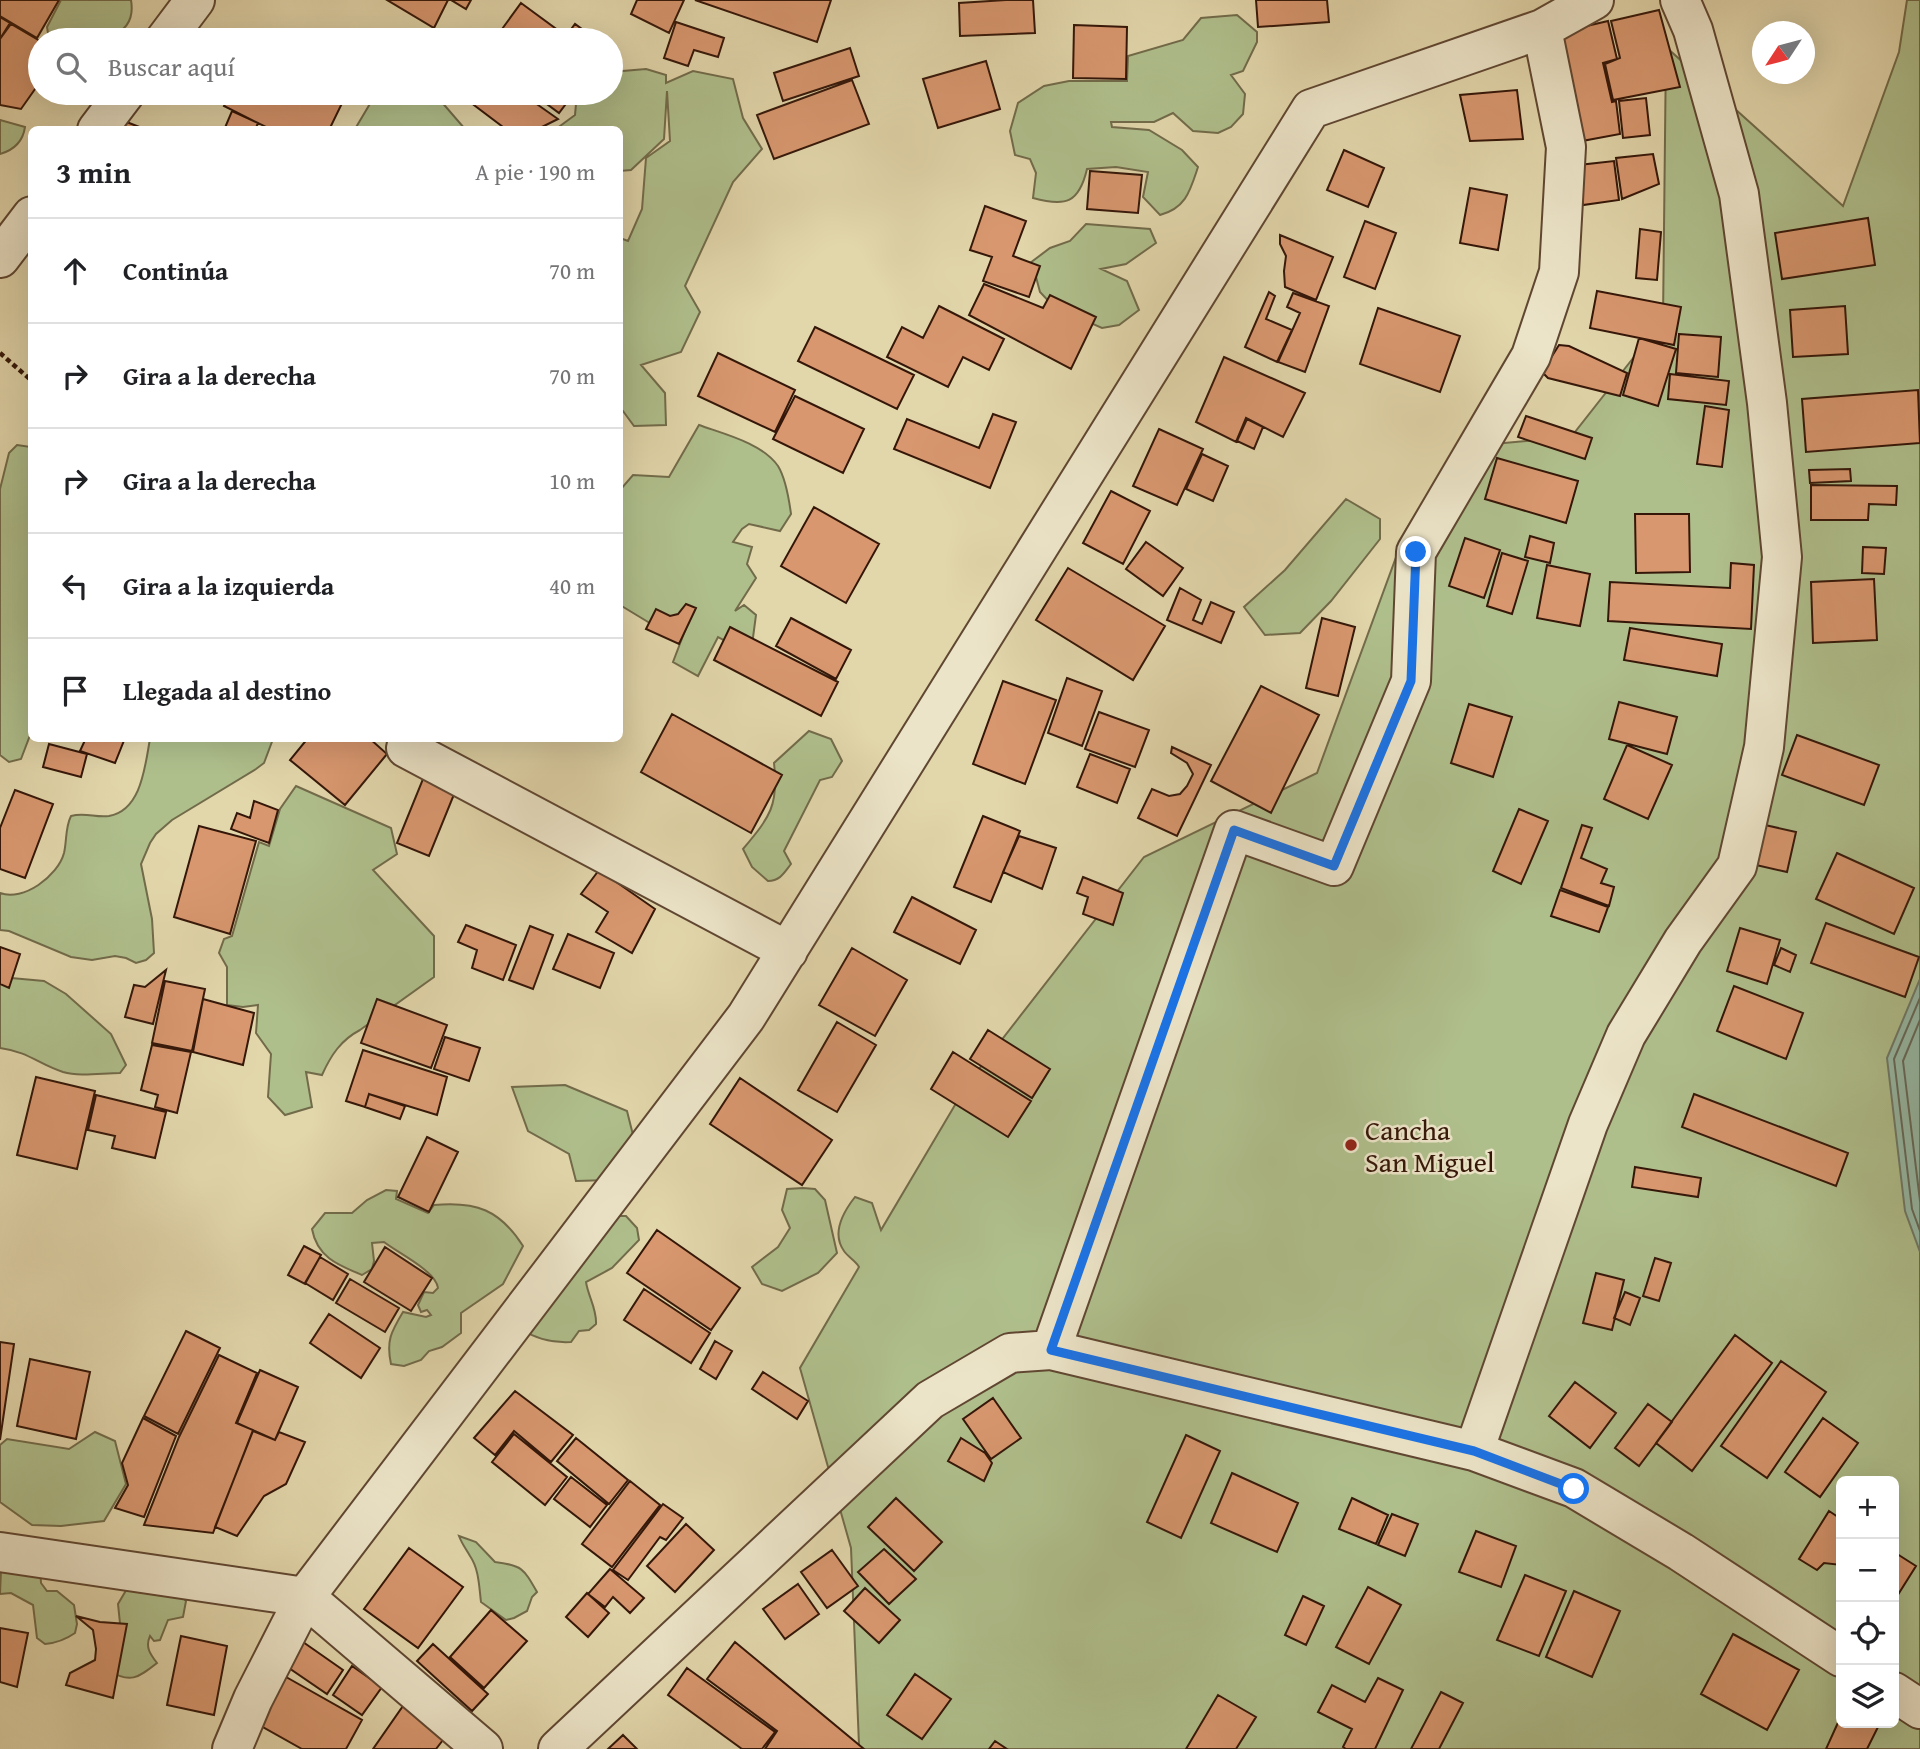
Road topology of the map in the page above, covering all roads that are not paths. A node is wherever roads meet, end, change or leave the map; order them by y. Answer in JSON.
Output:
{"nodes":[{"id":1,"x":195,"y":0,"type":"edge"},
{"id":2,"x":1594,"y":0,"type":"edge"},
{"id":3,"x":1680,"y":0,"type":"edge"},
{"id":4,"x":174,"y":28,"type":"edge"},
{"id":5,"x":1542,"y":29,"type":"junction"},
{"id":6,"x":116,"y":105,"type":"edge"},
{"id":7,"x":100,"y":126,"type":"edge"},
{"id":8,"x":28,"y":221,"type":"edge"},
{"id":9,"x":0,"y":258,"type":"edge"},
{"id":10,"x":406,"y":748,"type":"dead end"},
{"id":11,"x":788,"y":951,"type":"junction"},
{"id":12,"x":1051,"y":1350,"type":"junction"},
{"id":13,"x":1474,"y":1451,"type":"junction"},
{"id":14,"x":0,"y":1552,"type":"edge"},
{"id":15,"x":305,"y":1597,"type":"junction"},
{"id":16,"x":1836,"y":1654,"type":"edge"},
{"id":17,"x":1899,"y":1695,"type":"edge"},
{"id":18,"x":1920,"y":1709,"type":"edge"},
{"id":19,"x":232,"y":1749,"type":"edge"},
{"id":20,"x":483,"y":1749,"type":"edge"},
{"id":21,"x":558,"y":1749,"type":"edge"}],
"edges":[{"from":1,"to":4,"type":"street"},
{"from":2,"to":5,"type":"street"},
{"from":3,"to":13,"type":"street"},
{"from":5,"to":11,"type":"street"},
{"from":5,"to":12,"type":"street"},
{"from":6,"to":7,"type":"street"},
{"from":8,"to":9,"type":"street"},
{"from":10,"to":11,"type":"street"},
{"from":11,"to":15,"type":"street"},
{"from":12,"to":13,"type":"street"},
{"from":12,"to":21,"type":"street"},
{"from":13,"to":16,"type":"street"},
{"from":14,"to":15,"type":"street"},
{"from":15,"to":19,"type":"street"},
{"from":15,"to":20,"type":"street"},
{"from":17,"to":18,"type":"street"}]}
